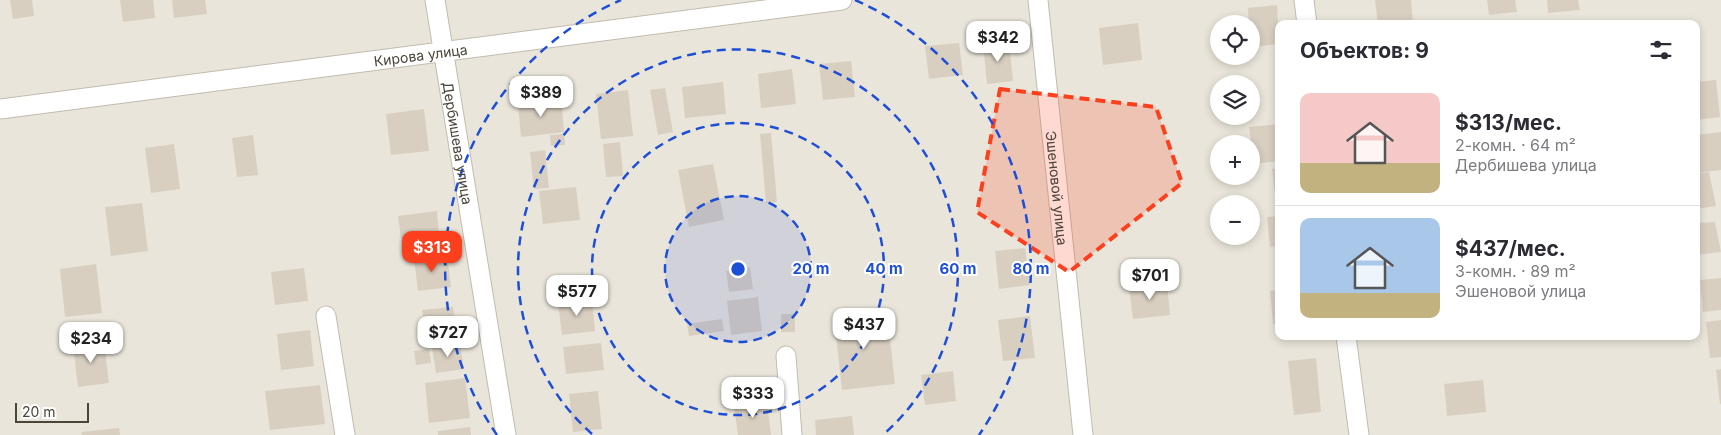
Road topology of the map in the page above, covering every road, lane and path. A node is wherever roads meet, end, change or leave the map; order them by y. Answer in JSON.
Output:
{"nodes":[{"id":1,"x":435,"y":0,"type":"edge"},
{"id":2,"x":842,"y":0,"type":"edge"},
{"id":3,"x":1038,"y":0,"type":"edge"},
{"id":4,"x":1304,"y":0,"type":"edge"},
{"id":5,"x":1306,"y":20,"type":"edge"},
{"id":6,"x":443,"y":52,"type":"junction"},
{"id":7,"x":0,"y":109,"type":"edge"},
{"id":8,"x":326,"y":316,"type":"dead end"},
{"id":9,"x":1347,"y":340,"type":"edge"},
{"id":10,"x":786,"y":356,"type":"dead end"},
{"id":11,"x":345,"y":435,"type":"edge"},
{"id":12,"x":506,"y":435,"type":"edge"},
{"id":13,"x":792,"y":435,"type":"edge"},
{"id":14,"x":1083,"y":435,"type":"edge"},
{"id":15,"x":1359,"y":435,"type":"edge"}],
"edges":[{"from":1,"to":6,"type":"street","name":"Дербишева улица"},
{"from":2,"to":6,"type":"street","name":"Кирова улица"},
{"from":3,"to":14,"type":"street","name":"Эшеновой улица"},
{"from":4,"to":5,"type":"street"},
{"from":6,"to":7,"type":"street","name":"Кирова улица"},
{"from":6,"to":12,"type":"street","name":"Дербишева улица"},
{"from":8,"to":11,"type":"street"},
{"from":9,"to":15,"type":"street"},
{"from":10,"to":13,"type":"street"}]}
